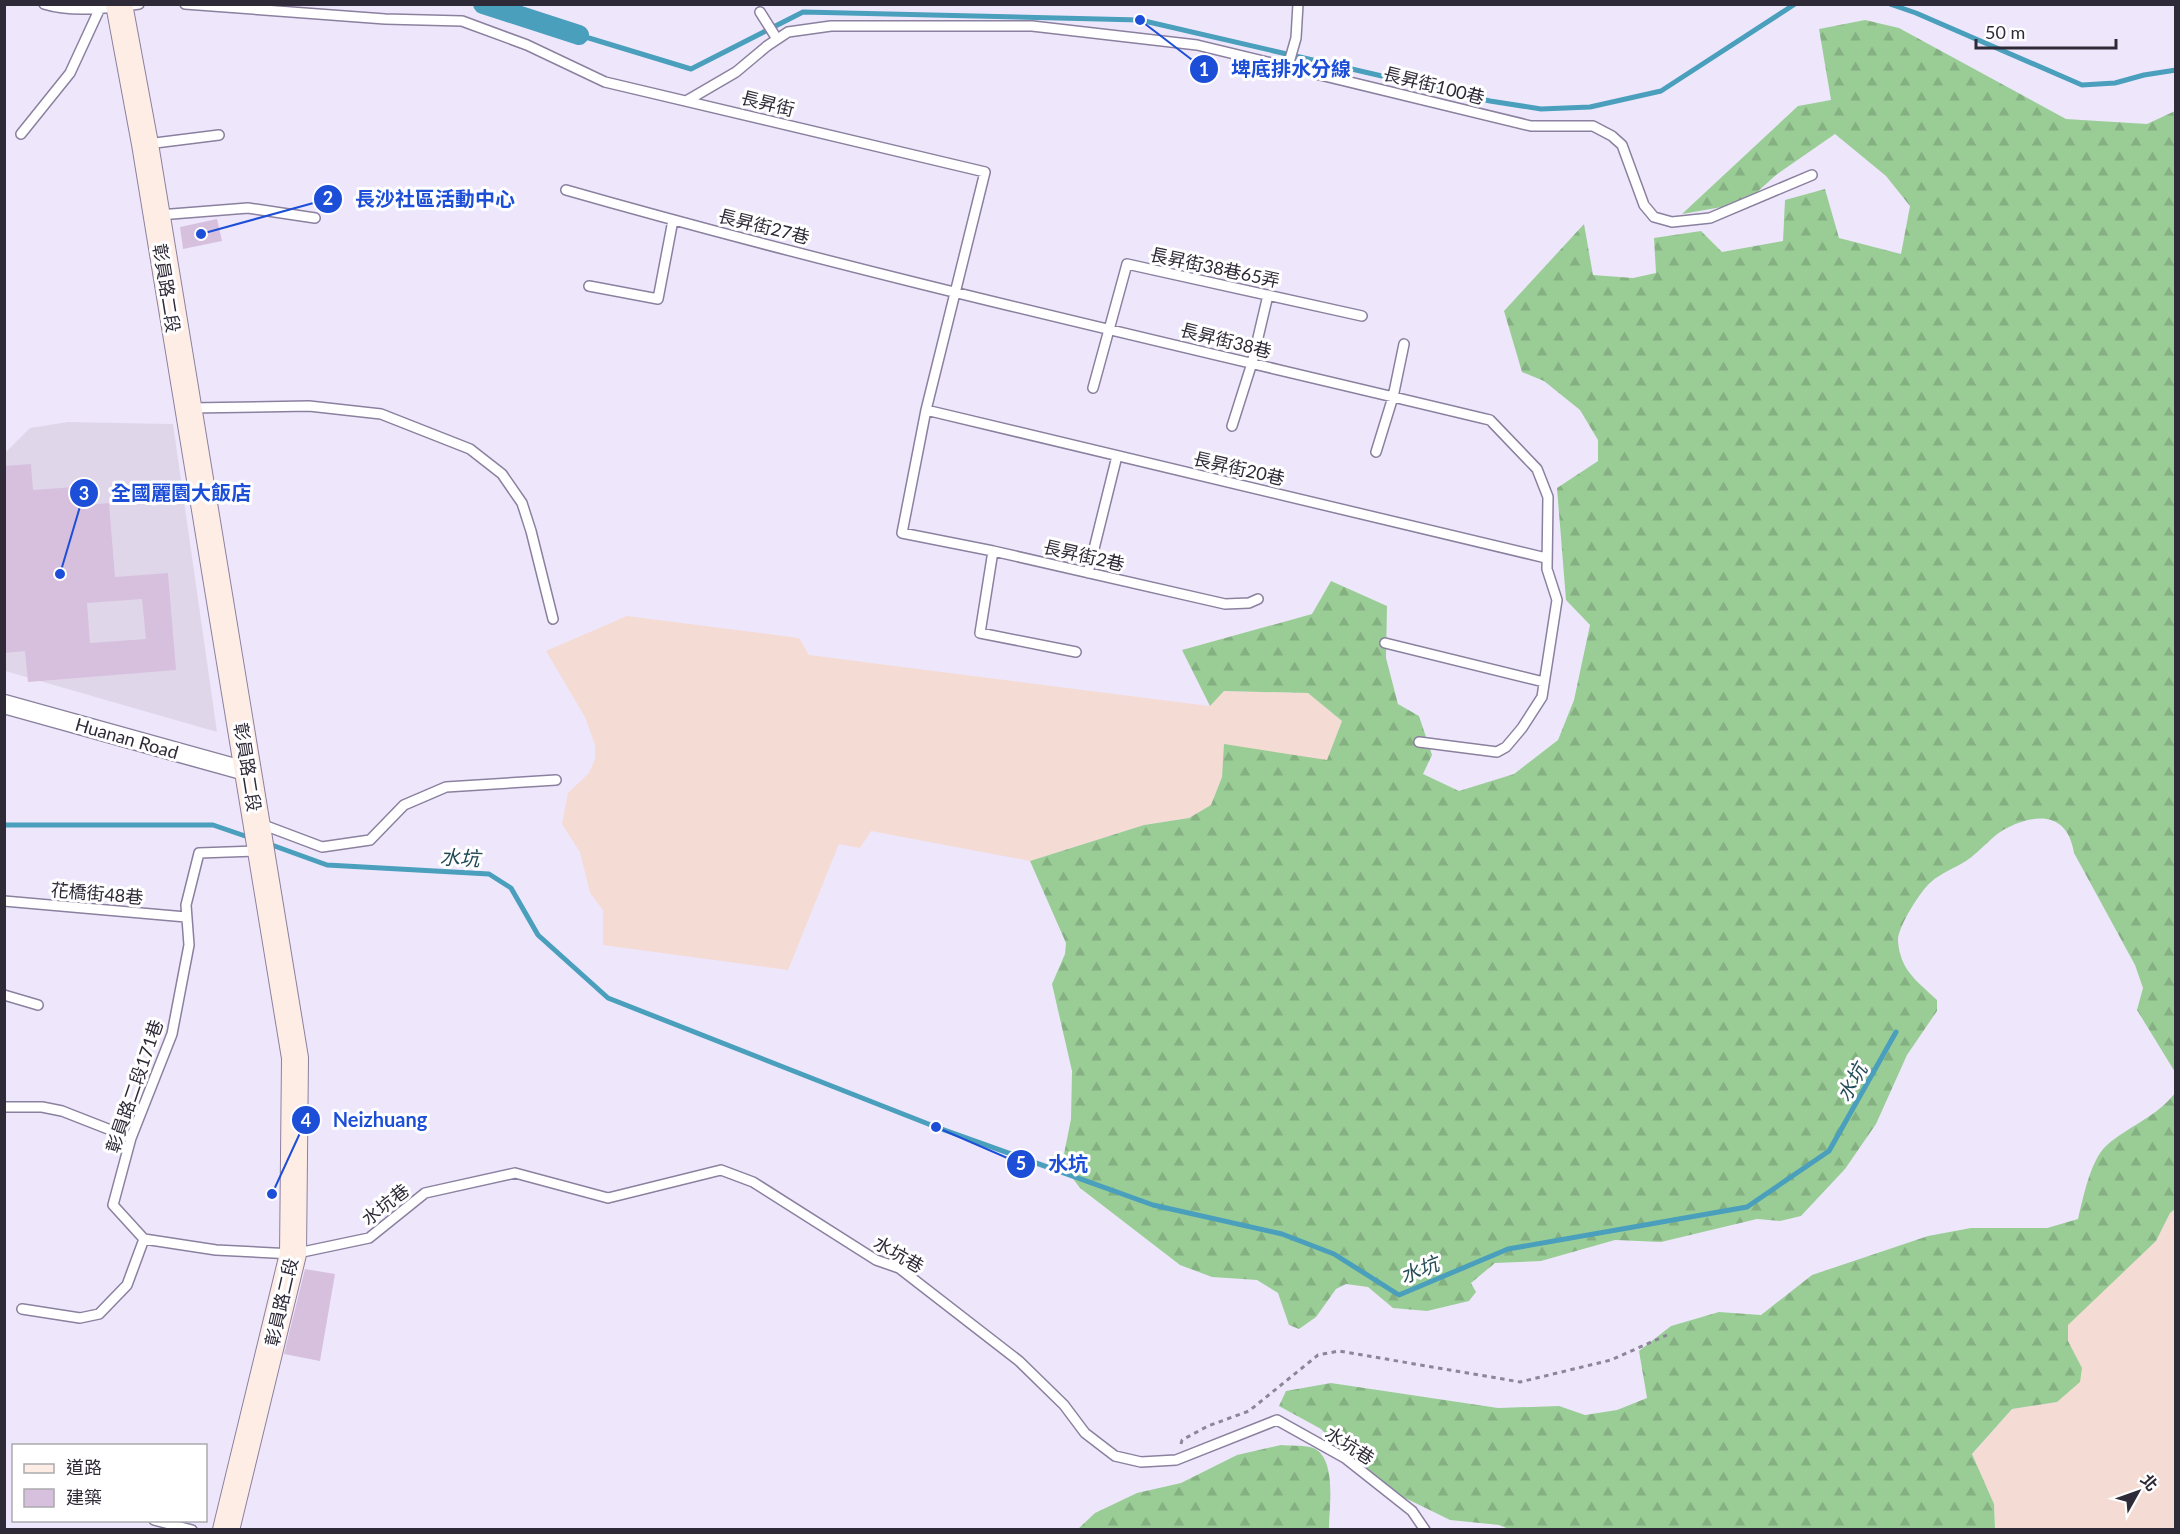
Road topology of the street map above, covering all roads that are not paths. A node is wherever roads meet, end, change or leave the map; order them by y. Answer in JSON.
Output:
{"nodes":[{"id":1,"x":44,"y":4,"type":"edge"},
{"id":2,"x":185,"y":4,"type":"edge"},
{"id":3,"x":1298,"y":4,"type":"edge"},
{"id":4,"x":119,"y":6,"type":"edge"},
{"id":5,"x":760,"y":12,"type":"dead end"},
{"id":6,"x":777,"y":39,"type":"junction"},
{"id":7,"x":1288,"y":66,"type":"junction"},
{"id":8,"x":688,"y":100,"type":"junction"},
{"id":9,"x":21,"y":134,"type":"dead end"},
{"id":10,"x":219,"y":135,"type":"dead end"},
{"id":11,"x":145,"y":144,"type":"junction"},
{"id":12,"x":1812,"y":175,"type":"dead end"},
{"id":13,"x":566,"y":190,"type":"dead end"},
{"id":14,"x":155,"y":215,"type":"junction"},
{"id":15,"x":315,"y":218,"type":"dead end"},
{"id":16,"x":673,"y":220,"type":"junction"},
{"id":17,"x":589,"y":286,"type":"dead end"},
{"id":18,"x":954,"y":291,"type":"junction"},
{"id":19,"x":1268,"y":295,"type":"junction"},
{"id":20,"x":1362,"y":316,"type":"dead end"},
{"id":21,"x":1110,"y":329,"type":"junction"},
{"id":22,"x":1404,"y":344,"type":"dead end"},
{"id":23,"x":1252,"y":363,"type":"junction"},
{"id":24,"x":1093,"y":388,"type":"dead end"},
{"id":25,"x":1394,"y":397,"type":"junction"},
{"id":26,"x":187,"y":408,"type":"junction"},
{"id":27,"x":926,"y":410,"type":"junction"},
{"id":28,"x":1232,"y":426,"type":"dead end"},
{"id":29,"x":1376,"y":452,"type":"dead end"},
{"id":30,"x":1117,"y":456,"type":"junction"},
{"id":31,"x":902,"y":533,"type":"joint"},
{"id":32,"x":993,"y":550,"type":"junction"},
{"id":33,"x":1546,"y":558,"type":"junction"},
{"id":34,"x":1088,"y":573,"type":"junction"},
{"id":35,"x":1258,"y":599,"type":"dead end"},
{"id":36,"x":553,"y":620,"type":"dead end"},
{"id":37,"x":1385,"y":643,"type":"dead end"},
{"id":38,"x":1076,"y":652,"type":"dead end"},
{"id":39,"x":1544,"y":682,"type":"junction"},
{"id":40,"x":4,"y":704,"type":"edge"},
{"id":41,"x":1419,"y":742,"type":"dead end"},
{"id":42,"x":249,"y":772,"type":"junction"},
{"id":43,"x":556,"y":780,"type":"dead end"},
{"id":44,"x":257,"y":822,"type":"junction"},
{"id":45,"x":262,"y":850,"type":"junction"},
{"id":46,"x":4,"y":901,"type":"edge"},
{"id":47,"x":186,"y":917,"type":"junction"},
{"id":48,"x":4,"y":995,"type":"edge"},
{"id":49,"x":38,"y":1005,"type":"dead end"},
{"id":50,"x":4,"y":1107,"type":"edge"},
{"id":51,"x":131,"y":1138,"type":"junction"},
{"id":52,"x":144,"y":1239,"type":"junction"},
{"id":53,"x":293,"y":1254,"type":"junction"},
{"id":54,"x":22,"y":1309,"type":"dead end"},
{"id":55,"x":158,"y":1522,"type":"edge"},
{"id":56,"x":192,"y":1530,"type":"edge"},
{"id":57,"x":226,"y":1530,"type":"edge"},
{"id":58,"x":1425,"y":1530,"type":"edge"}],
"edges":[{"from":1,"to":4,"type":"lane"},
{"from":2,"to":8,"type":"lane","name":"長昇街"},
{"from":3,"to":7,"type":"lane"},
{"from":4,"to":9,"type":"lane"},
{"from":4,"to":11,"type":"main road","name":"彰員路二段"},
{"from":5,"to":6,"type":"lane"},
{"from":6,"to":7,"type":"lane","name":"長昇街100巷"},
{"from":6,"to":8,"type":"lane","name":"長昇街100巷"},
{"from":7,"to":12,"type":"lane","name":"長昇街100巷"},
{"from":8,"to":18,"type":"lane","name":"長昇街"},
{"from":10,"to":11,"type":"lane"},
{"from":11,"to":14,"type":"main road","name":"彰員路二段"},
{"from":13,"to":16,"type":"lane","name":"長昇街27巷"},
{"from":14,"to":15,"type":"lane"},
{"from":14,"to":26,"type":"main road","name":"彰員路二段"},
{"from":16,"to":17,"type":"lane"},
{"from":16,"to":18,"type":"lane","name":"長昇街27巷"},
{"from":18,"to":21,"type":"lane","name":"長昇街38巷"},
{"from":18,"to":27,"type":"lane","name":"長昇街"},
{"from":19,"to":20,"type":"lane","name":"長昇街38巷65弄"},
{"from":19,"to":21,"type":"lane","name":"長昇街38巷65弄"},
{"from":19,"to":23,"type":"lane"},
{"from":21,"to":23,"type":"lane","name":"長昇街38巷"},
{"from":21,"to":24,"type":"lane"},
{"from":22,"to":25,"type":"lane"},
{"from":23,"to":25,"type":"lane","name":"長昇街38巷"},
{"from":23,"to":28,"type":"lane"},
{"from":25,"to":29,"type":"lane"},
{"from":25,"to":33,"type":"lane","name":"長昇街38巷"},
{"from":26,"to":36,"type":"lane"},
{"from":26,"to":42,"type":"main road","name":"彰員路二段"},
{"from":27,"to":30,"type":"lane","name":"長昇街20巷"},
{"from":27,"to":31,"type":"lane","name":"長昇街"},
{"from":30,"to":33,"type":"lane","name":"長昇街20巷"},
{"from":30,"to":34,"type":"lane"},
{"from":31,"to":32,"type":"lane","name":"長昇街2巷"},
{"from":32,"to":34,"type":"lane","name":"長昇街2巷"},
{"from":32,"to":38,"type":"lane"},
{"from":33,"to":39,"type":"lane"},
{"from":34,"to":35,"type":"lane","name":"長昇街2巷"},
{"from":37,"to":39,"type":"lane"},
{"from":39,"to":41,"type":"lane"},
{"from":40,"to":42,"type":"street","name":"Huanan Road"},
{"from":42,"to":44,"type":"main road","name":"彰員路二段"},
{"from":43,"to":44,"type":"lane"},
{"from":44,"to":45,"type":"main road","name":"彰員路二段"},
{"from":45,"to":47,"type":"lane","name":"彰員路二段171巷"},
{"from":45,"to":53,"type":"main road","name":"彰員路二段"},
{"from":46,"to":47,"type":"lane","name":"花橋街48巷"},
{"from":47,"to":51,"type":"lane","name":"彰員路二段171巷"},
{"from":48,"to":49,"type":"lane"},
{"from":50,"to":51,"type":"lane"},
{"from":51,"to":52,"type":"lane","name":"彰員路二段171巷"},
{"from":52,"to":53,"type":"lane","name":"水坑巷"},
{"from":52,"to":54,"type":"lane"},
{"from":53,"to":57,"type":"main road","name":"彰員路二段"},
{"from":53,"to":58,"type":"lane","name":"水坑巷"},
{"from":55,"to":56,"type":"lane"}]}
